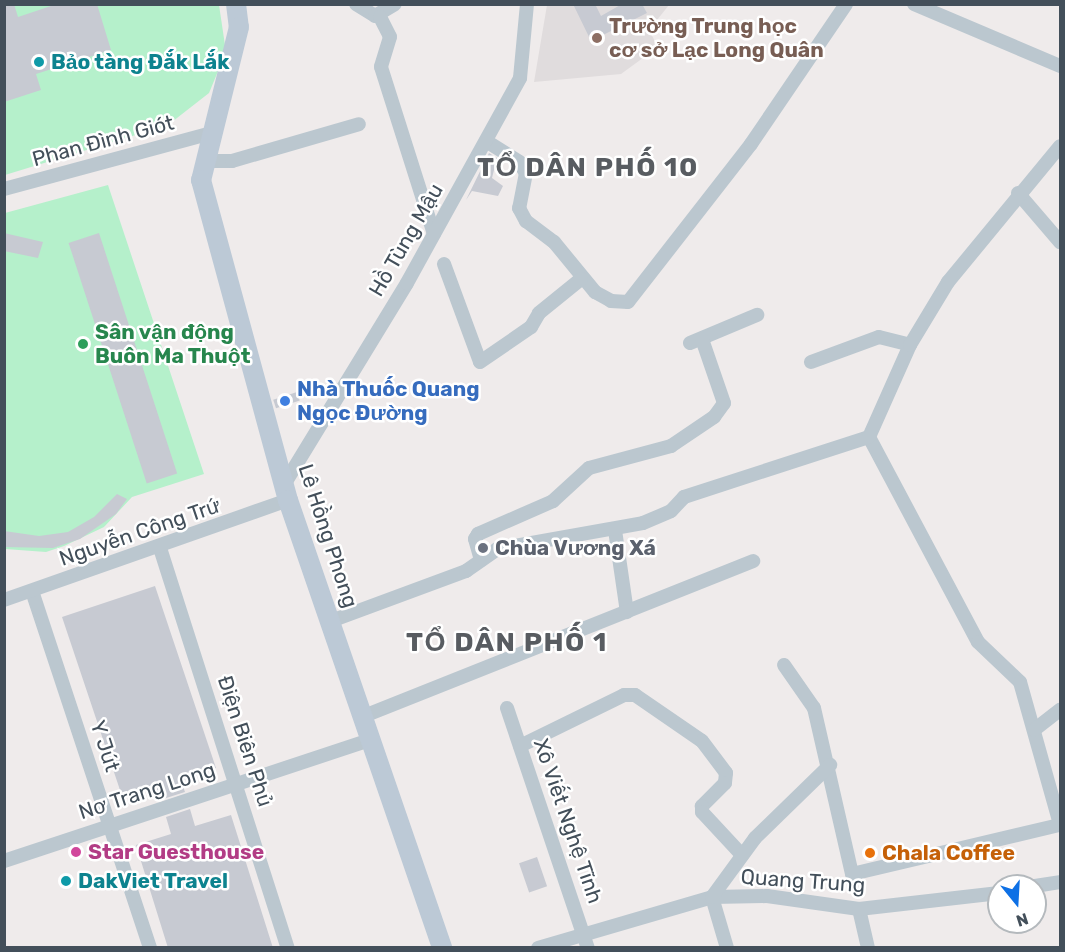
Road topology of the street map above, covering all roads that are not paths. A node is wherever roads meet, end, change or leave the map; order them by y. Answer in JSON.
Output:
{"nodes":[{"id":1,"x":236,"y":4,"type":"edge"},
{"id":2,"x":245,"y":4,"type":"edge"},
{"id":3,"x":356,"y":4,"type":"edge"},
{"id":4,"x":395,"y":4,"type":"edge"},
{"id":5,"x":527,"y":4,"type":"edge"},
{"id":6,"x":846,"y":4,"type":"edge"},
{"id":7,"x":914,"y":4,"type":"edge"},
{"id":8,"x":380,"y":18,"type":"dead end"},
{"id":9,"x":1060,"y":66,"type":"edge"},
{"id":10,"x":359,"y":124,"type":"dead end"},
{"id":11,"x":212,"y":133,"type":"junction"},
{"id":12,"x":486,"y":141,"type":"junction"},
{"id":13,"x":1060,"y":146,"type":"edge"},
{"id":14,"x":205,"y":161,"type":"junction"},
{"id":15,"x":4,"y":189,"type":"edge"},
{"id":16,"x":1018,"y":193,"type":"junction"},
{"id":17,"x":434,"y":234,"type":"junction"},
{"id":18,"x":1060,"y":242,"type":"edge"},
{"id":19,"x":444,"y":264,"type":"dead end"},
{"id":20,"x":581,"y":279,"type":"junction"},
{"id":21,"x":757,"y":315,"type":"dead end"},
{"id":22,"x":910,"y":345,"type":"junction"},
{"id":23,"x":811,"y":362,"type":"dead end"},
{"id":24,"x":869,"y":437,"type":"junction"},
{"id":25,"x":286,"y":492,"type":"junction"},
{"id":26,"x":615,"y":530,"type":"junction"},
{"id":27,"x":160,"y":549,"type":"junction"},
{"id":28,"x":481,"y":560,"type":"junction"},
{"id":29,"x":753,"y":561,"type":"dead end"},
{"id":30,"x":32,"y":591,"type":"junction"},
{"id":31,"x":4,"y":600,"type":"edge"},
{"id":32,"x":627,"y":612,"type":"junction"},
{"id":33,"x":331,"y":621,"type":"junction"},
{"id":34,"x":784,"y":665,"type":"dead end"},
{"id":35,"x":507,"y":708,"type":"dead end"},
{"id":36,"x":1060,"y":710,"type":"edge"},
{"id":37,"x":364,"y":716,"type":"junction"},
{"id":38,"x":1034,"y":730,"type":"junction"},
{"id":39,"x":372,"y":740,"type":"junction"},
{"id":40,"x":520,"y":746,"type":"junction"},
{"id":41,"x":830,"y":765,"type":"junction"},
{"id":42,"x":237,"y":784,"type":"junction"},
{"id":43,"x":1060,"y":824,"type":"edge"},
{"id":44,"x":110,"y":826,"type":"junction"},
{"id":45,"x":742,"y":855,"type":"junction"},
{"id":46,"x":4,"y":861,"type":"edge"},
{"id":47,"x":987,"y":893,"type":"edge"},
{"id":48,"x":712,"y":897,"type":"junction"},
{"id":49,"x":859,"y":909,"type":"junction"},
{"id":50,"x":584,"y":933,"type":"junction"},
{"id":51,"x":150,"y":948,"type":"edge"},
{"id":52,"x":288,"y":948,"type":"edge"},
{"id":53,"x":442,"y":948,"type":"edge"},
{"id":54,"x":538,"y":948,"type":"edge"},
{"id":55,"x":588,"y":948,"type":"edge"},
{"id":56,"x":727,"y":948,"type":"edge"},
{"id":57,"x":868,"y":948,"type":"edge"}],
"edges":[{"from":1,"to":11,"type":"street","name":"Lê Hồng Phong"},
{"from":2,"to":11,"type":"street","name":"Lê Hồng Phong"},
{"from":3,"to":4,"type":"street"},
{"from":5,"to":12,"type":"street","name":"Hồ Tùng Mậu"},
{"from":6,"to":20,"type":"street"},
{"from":7,"to":9,"type":"street"},
{"from":8,"to":17,"type":"street"},
{"from":10,"to":14,"type":"street"},
{"from":11,"to":14,"type":"street","name":"Lê Hồng Phong"},
{"from":11,"to":15,"type":"street","name":"Phan Đình Giót"},
{"from":12,"to":17,"type":"street","name":"Hồ Tùng Mậu"},
{"from":12,"to":20,"type":"street"},
{"from":13,"to":16,"type":"street"},
{"from":14,"to":25,"type":"street","name":"Lê Hồng Phong"},
{"from":16,"to":18,"type":"street"},
{"from":16,"to":22,"type":"street"},
{"from":17,"to":25,"type":"street","name":"Hồ Tùng Mậu"},
{"from":19,"to":20,"type":"street"},
{"from":21,"to":28,"type":"street"},
{"from":22,"to":23,"type":"street"},
{"from":22,"to":24,"type":"street"},
{"from":24,"to":26,"type":"street"},
{"from":24,"to":38,"type":"street"},
{"from":25,"to":27,"type":"street","name":"Nguyễn Công Trứ"},
{"from":25,"to":33,"type":"street","name":"Lê Hồng Phong"},
{"from":26,"to":28,"type":"street"},
{"from":26,"to":32,"type":"street"},
{"from":27,"to":30,"type":"street","name":"Nguyễn Công Trứ"},
{"from":27,"to":42,"type":"street","name":"Điện Biên Phủ"},
{"from":28,"to":33,"type":"street"},
{"from":29,"to":32,"type":"street"},
{"from":30,"to":31,"type":"street","name":"Nguyễn Công Trứ"},
{"from":30,"to":44,"type":"street","name":"Y Jút"},
{"from":32,"to":37,"type":"street"},
{"from":33,"to":37,"type":"street","name":"Lê Hồng Phong"},
{"from":34,"to":41,"type":"street"},
{"from":35,"to":40,"type":"street","name":"Xô Viết Nghệ Tĩnh"},
{"from":36,"to":38,"type":"street"},
{"from":37,"to":39,"type":"street","name":"Lê Hồng Phong"},
{"from":38,"to":43,"type":"street"},
{"from":39,"to":42,"type":"street","name":"Nơ Trang Long"},
{"from":39,"to":53,"type":"street","name":"Lê Hồng Phong"},
{"from":40,"to":45,"type":"street"},
{"from":40,"to":50,"type":"street","name":"Xô Viết Nghệ Tĩnh"},
{"from":41,"to":43,"type":"street"},
{"from":41,"to":45,"type":"street"},
{"from":42,"to":44,"type":"street","name":"Nơ Trang Long"},
{"from":42,"to":52,"type":"street","name":"Điện Biên Phủ"},
{"from":44,"to":46,"type":"street","name":"Nơ Trang Long"},
{"from":44,"to":51,"type":"street","name":"Y Jút"},
{"from":45,"to":48,"type":"street"},
{"from":47,"to":49,"type":"street","name":"Quang Trung"},
{"from":48,"to":49,"type":"street","name":"Quang Trung"},
{"from":48,"to":50,"type":"street","name":"Quang Trung"},
{"from":48,"to":56,"type":"street"},
{"from":49,"to":57,"type":"street"},
{"from":50,"to":54,"type":"street","name":"Quang Trung"},
{"from":50,"to":55,"type":"street","name":"Xô Viết Nghệ Tĩnh"}]}
